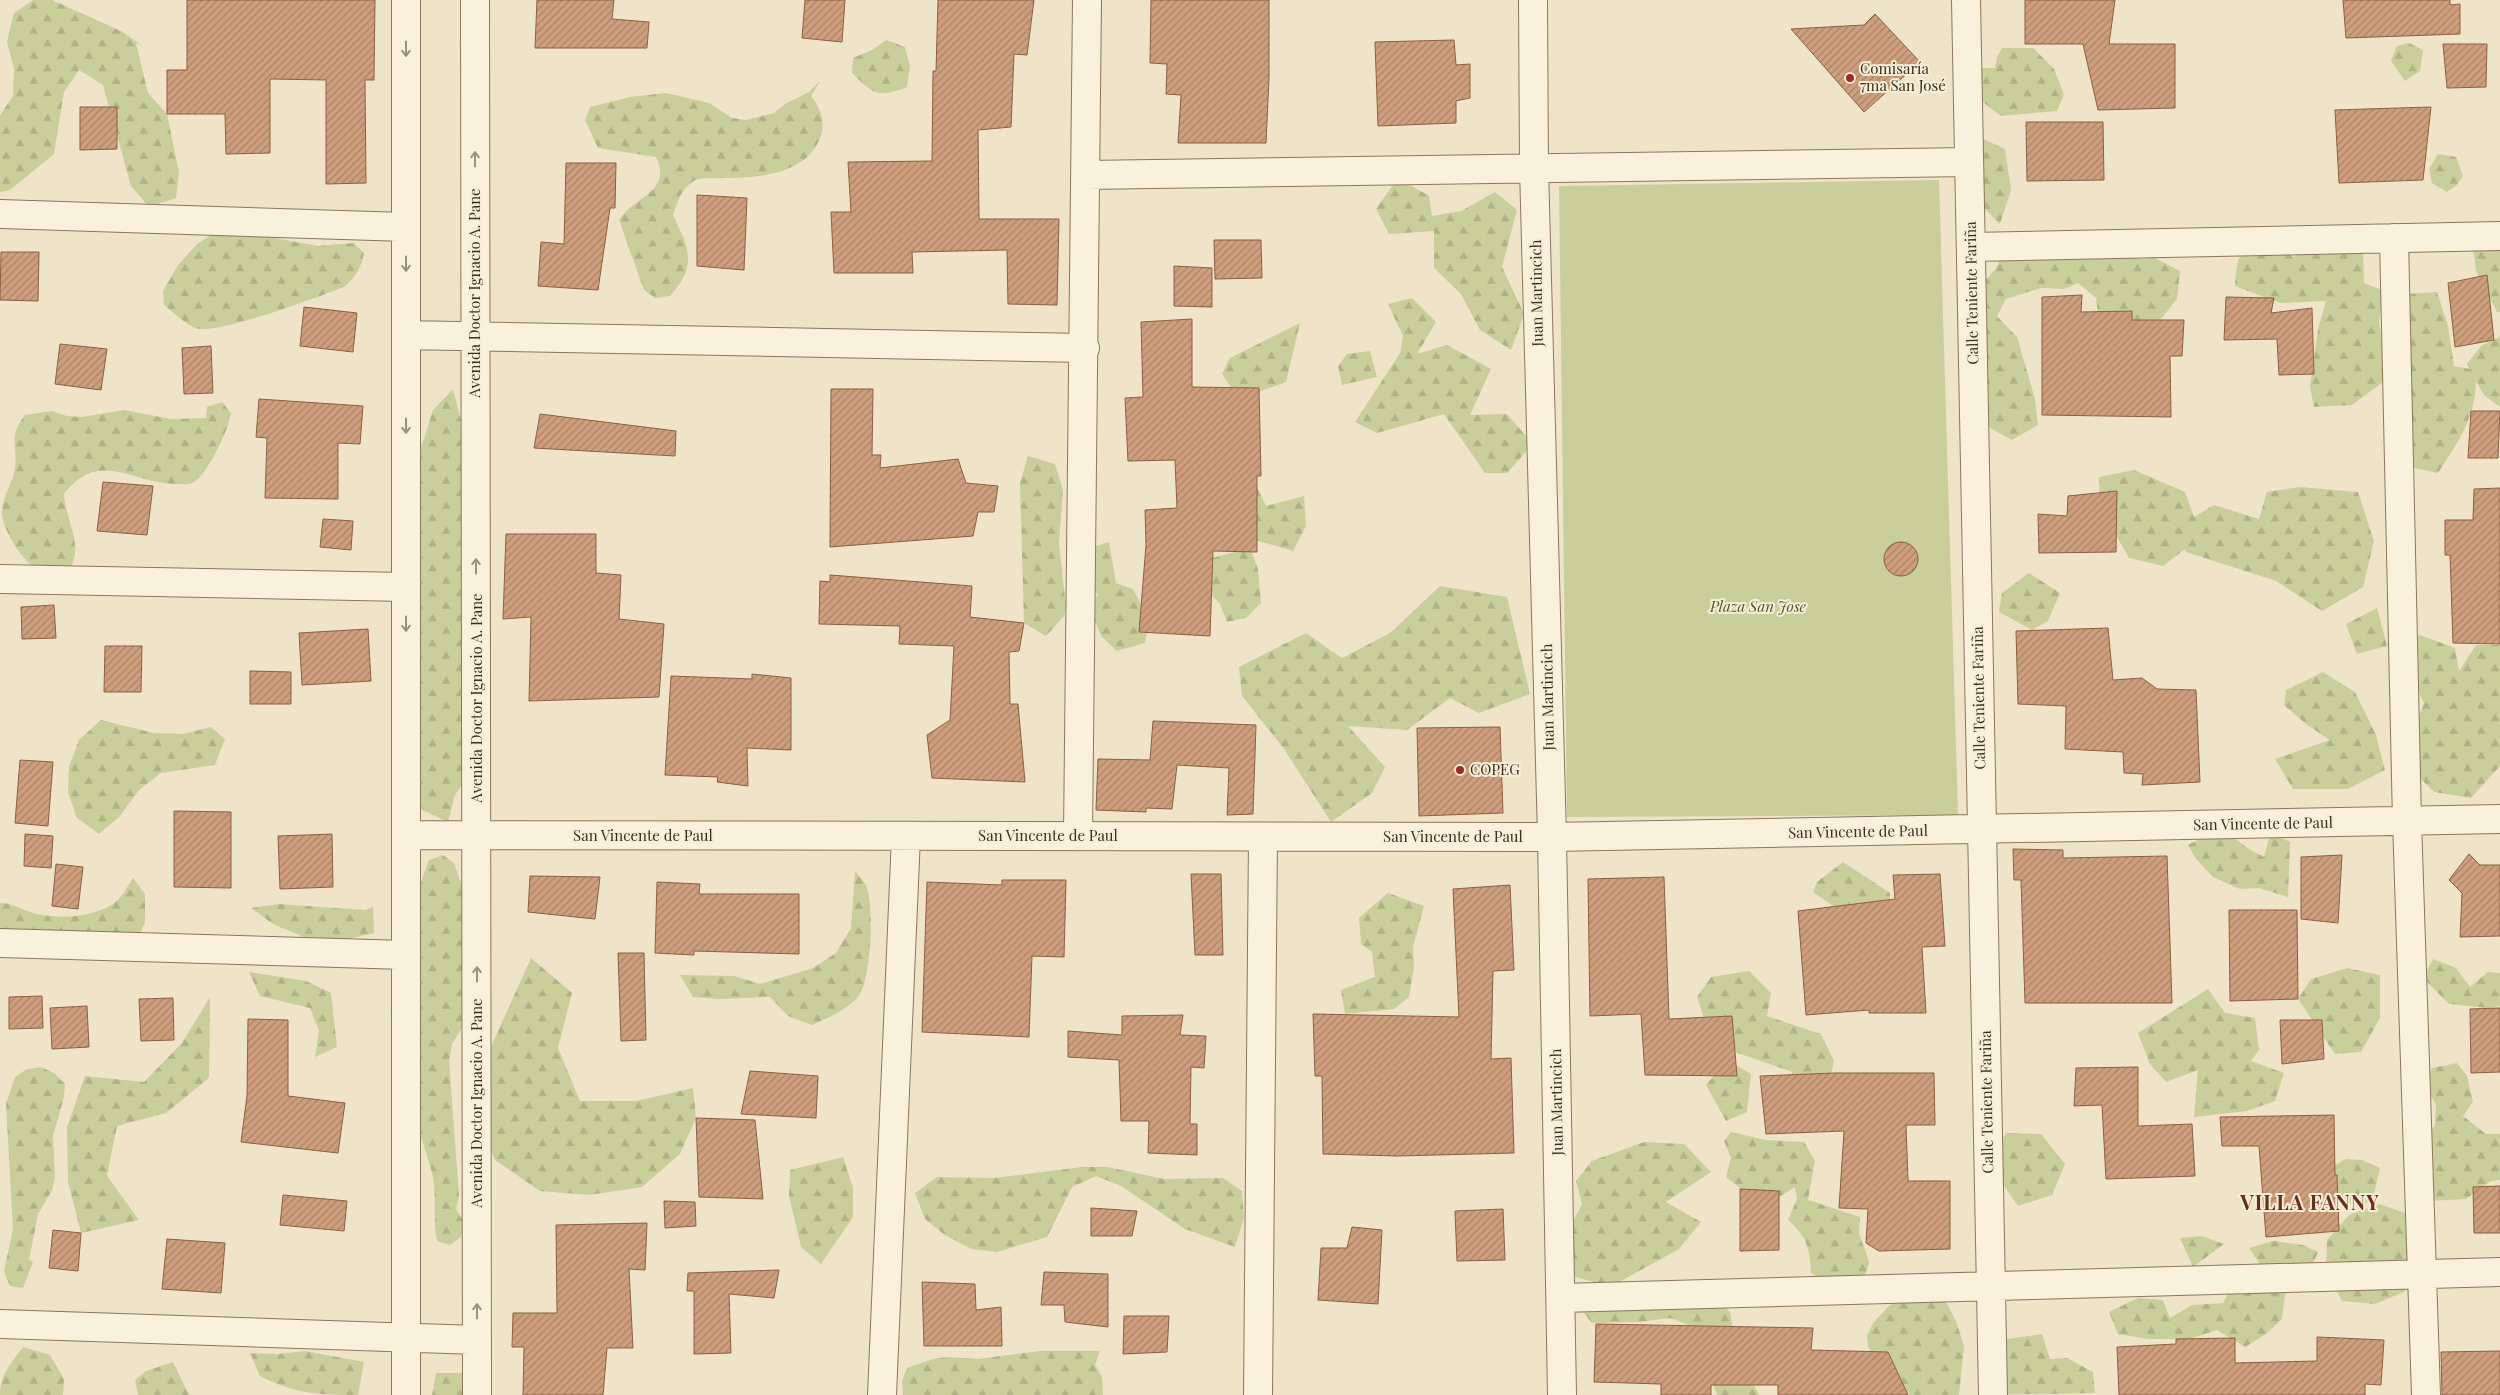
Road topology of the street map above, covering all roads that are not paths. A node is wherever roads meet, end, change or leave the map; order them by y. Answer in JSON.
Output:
{"nodes":[{"id":1,"x":406,"y":0,"type":"edge"},
{"id":2,"x":475,"y":0,"type":"edge"},
{"id":3,"x":1087,"y":0,"type":"edge"},
{"id":4,"x":1533,"y":0,"type":"edge"},
{"id":5,"x":1966,"y":0,"type":"edge"},
{"id":6,"x":1969,"y":162,"type":"junction"},
{"id":7,"x":1534,"y":168,"type":"junction"},
{"id":8,"x":1086,"y":175,"type":"junction"},
{"id":9,"x":0,"y":214,"type":"edge"},
{"id":10,"x":406,"y":227,"type":"junction"},
{"id":11,"x":2500,"y":236,"type":"edge"},
{"id":12,"x":2394,"y":238,"type":"junction"},
{"id":13,"x":1971,"y":248,"type":"junction"},
{"id":14,"x":406,"y":335,"type":"junction"},
{"id":15,"x":475,"y":336,"type":"junction"},
{"id":16,"x":1085,"y":348,"type":"junction"},
{"id":17,"x":0,"y":578,"type":"edge"},
{"id":18,"x":406,"y":587,"type":"junction"},
{"id":19,"x":2500,"y":819,"type":"edge"},
{"id":20,"x":2407,"y":821,"type":"junction"},
{"id":21,"x":1982,"y":829,"type":"junction"},
{"id":22,"x":406,"y":835,"type":"junction"},
{"id":23,"x":477,"y":835,"type":"junction"},
{"id":24,"x":906,"y":836,"type":"junction"},
{"id":25,"x":1078,"y":836,"type":"junction"},
{"id":26,"x":1262,"y":837,"type":"junction"},
{"id":27,"x":1552,"y":837,"type":"junction"},
{"id":28,"x":0,"y":943,"type":"edge"},
{"id":29,"x":406,"y":955,"type":"junction"},
{"id":30,"x":2500,"y":1272,"type":"edge"},
{"id":31,"x":2422,"y":1275,"type":"junction"},
{"id":32,"x":1990,"y":1286,"type":"junction"},
{"id":33,"x":1561,"y":1298,"type":"junction"},
{"id":34,"x":0,"y":1324,"type":"edge"},
{"id":35,"x":406,"y":1338,"type":"junction"},
{"id":36,"x":477,"y":1340,"type":"junction"},
{"id":37,"x":406,"y":1395,"type":"edge"},
{"id":38,"x":478,"y":1395,"type":"edge"},
{"id":39,"x":882,"y":1395,"type":"edge"},
{"id":40,"x":1258,"y":1395,"type":"edge"},
{"id":41,"x":1562,"y":1395,"type":"edge"},
{"id":42,"x":1992,"y":1395,"type":"edge"},
{"id":43,"x":2426,"y":1395,"type":"edge"}],
"edges":[{"from":1,"to":10,"type":"street","one_way":true},
{"from":15,"to":2,"type":"street","name":"Avenida Doctor Ignacio A. Pane","one_way":true},
{"from":3,"to":8,"type":"street"},
{"from":4,"to":7,"type":"street","name":"Juan Martincich"},
{"from":5,"to":6,"type":"street","name":"Calle Teniente Fariña"},
{"from":6,"to":7,"type":"street"},
{"from":6,"to":13,"type":"street","name":"Calle Teniente Fariña"},
{"from":7,"to":8,"type":"street"},
{"from":7,"to":27,"type":"street","name":"Juan Martincich"},
{"from":8,"to":16,"type":"street"},
{"from":9,"to":10,"type":"street"},
{"from":10,"to":14,"type":"street","one_way":true},
{"from":11,"to":12,"type":"street"},
{"from":12,"to":13,"type":"street"},
{"from":12,"to":20,"type":"street"},
{"from":13,"to":21,"type":"street","name":"Calle Teniente Fariña"},
{"from":14,"to":15,"type":"street"},
{"from":14,"to":18,"type":"street","one_way":true},
{"from":15,"to":16,"type":"street"},
{"from":23,"to":15,"type":"street","name":"Avenida Doctor Ignacio A. Pane","one_way":true},
{"from":16,"to":25,"type":"street"},
{"from":17,"to":18,"type":"street"},
{"from":18,"to":22,"type":"street","one_way":true},
{"from":19,"to":20,"type":"street","name":"San Vincente de Paul"},
{"from":20,"to":21,"type":"street","name":"San Vincente de Paul"},
{"from":20,"to":31,"type":"street"},
{"from":21,"to":27,"type":"street","name":"San Vincente de Paul"},
{"from":21,"to":32,"type":"street","name":"Calle Teniente Fariña"},
{"from":22,"to":23,"type":"street","name":"San Vincente de Paul"},
{"from":22,"to":29,"type":"street"},
{"from":23,"to":24,"type":"street","name":"San Vincente de Paul"},
{"from":36,"to":23,"type":"street","name":"Avenida Doctor Ignacio A. Pane","one_way":true},
{"from":24,"to":25,"type":"street","name":"San Vincente de Paul"},
{"from":24,"to":39,"type":"street"},
{"from":25,"to":26,"type":"street","name":"San Vincente de Paul"},
{"from":26,"to":27,"type":"street","name":"San Vincente de Paul"},
{"from":26,"to":40,"type":"street"},
{"from":27,"to":33,"type":"street","name":"Juan Martincich"},
{"from":28,"to":29,"type":"street"},
{"from":29,"to":35,"type":"street"},
{"from":30,"to":31,"type":"street"},
{"from":31,"to":32,"type":"street"},
{"from":31,"to":43,"type":"street"},
{"from":32,"to":33,"type":"street"},
{"from":32,"to":42,"type":"street","name":"Calle Teniente Fariña"},
{"from":33,"to":41,"type":"street","name":"Juan Martincich"},
{"from":34,"to":35,"type":"street"},
{"from":35,"to":36,"type":"street"},
{"from":35,"to":37,"type":"street"},
{"from":36,"to":38,"type":"street","name":"Avenida Doctor Ignacio A. Pane"}]}
